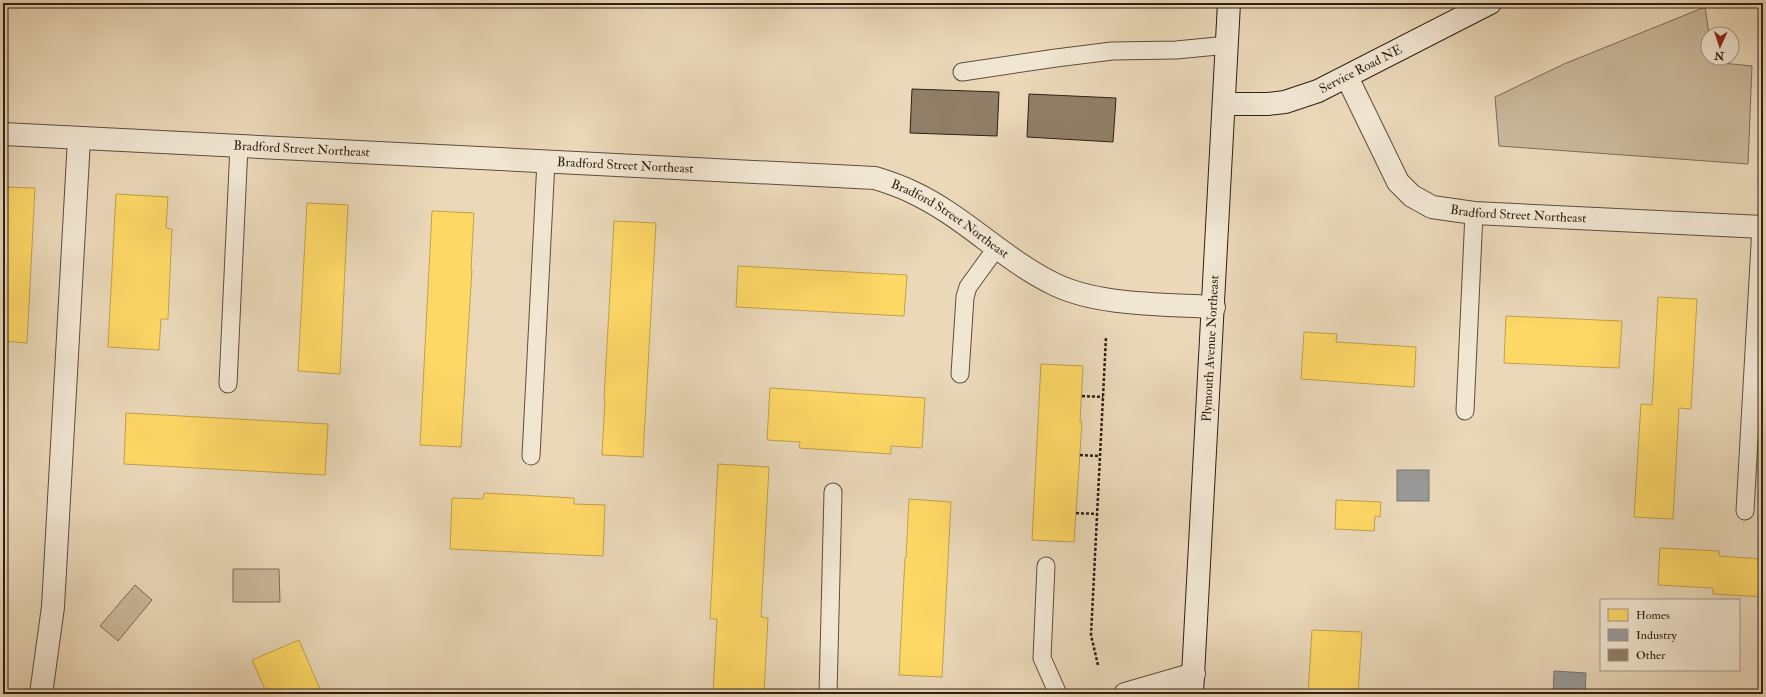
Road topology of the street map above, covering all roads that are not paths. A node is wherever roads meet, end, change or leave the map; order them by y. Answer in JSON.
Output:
{"nodes":[{"id":1,"x":1230,"y":3,"type":"edge"},
{"id":2,"x":1490,"y":3,"type":"edge"},
{"id":3,"x":1228,"y":45,"type":"junction"},
{"id":4,"x":962,"y":72,"type":"dead end"},
{"id":5,"x":1347,"y":77,"type":"junction"},
{"id":6,"x":1224,"y":104,"type":"junction"},
{"id":7,"x":3,"y":134,"type":"edge"},
{"id":8,"x":79,"y":139,"type":"junction"},
{"id":9,"x":239,"y":146,"type":"junction"},
{"id":10,"x":546,"y":161,"type":"junction"},
{"id":11,"x":1474,"y":213,"type":"junction"},
{"id":12,"x":1762,"y":227,"type":"edge"},
{"id":13,"x":997,"y":247,"type":"junction"},
{"id":14,"x":1214,"y":308,"type":"junction"},
{"id":15,"x":960,"y":374,"type":"dead end"},
{"id":16,"x":228,"y":384,"type":"dead end"},
{"id":17,"x":1465,"y":411,"type":"dead end"},
{"id":18,"x":530,"y":456,"type":"dead end"},
{"id":19,"x":834,"y":492,"type":"dead end"},
{"id":20,"x":1745,"y":511,"type":"dead end"},
{"id":21,"x":1046,"y":566,"type":"dead end"},
{"id":22,"x":1193,"y":684,"type":"edge"},
{"id":23,"x":41,"y":694,"type":"edge"},
{"id":24,"x":828,"y":694,"type":"edge"},
{"id":25,"x":1058,"y":694,"type":"edge"},
{"id":26,"x":1125,"y":694,"type":"edge"}],
"edges":[{"from":1,"to":3,"type":"street","name":"Plymouth Avenue Northeast"},
{"from":2,"to":5,"type":"street","name":"Service Road NE"},
{"from":3,"to":4,"type":"lane"},
{"from":3,"to":6,"type":"street","name":"Plymouth Avenue Northeast"},
{"from":5,"to":6,"type":"street","name":"Service Road NE"},
{"from":5,"to":11,"type":"street","name":"Bradford Street Northeast"},
{"from":6,"to":14,"type":"street","name":"Plymouth Avenue Northeast"},
{"from":7,"to":8,"type":"street","name":"Bradford Street Northeast"},
{"from":8,"to":9,"type":"street","name":"Bradford Street Northeast"},
{"from":8,"to":23,"type":"street"},
{"from":9,"to":10,"type":"street","name":"Bradford Street Northeast"},
{"from":9,"to":16,"type":"lane"},
{"from":10,"to":13,"type":"street","name":"Bradford Street Northeast"},
{"from":10,"to":18,"type":"lane"},
{"from":11,"to":12,"type":"street","name":"Bradford Street Northeast"},
{"from":11,"to":17,"type":"lane"},
{"from":12,"to":20,"type":"lane"},
{"from":13,"to":14,"type":"street","name":"Bradford Street Northeast"},
{"from":13,"to":15,"type":"lane"},
{"from":14,"to":22,"type":"street","name":"Plymouth Avenue Northeast"},
{"from":19,"to":24,"type":"lane"},
{"from":21,"to":25,"type":"lane"},
{"from":22,"to":26,"type":"street"}]}
